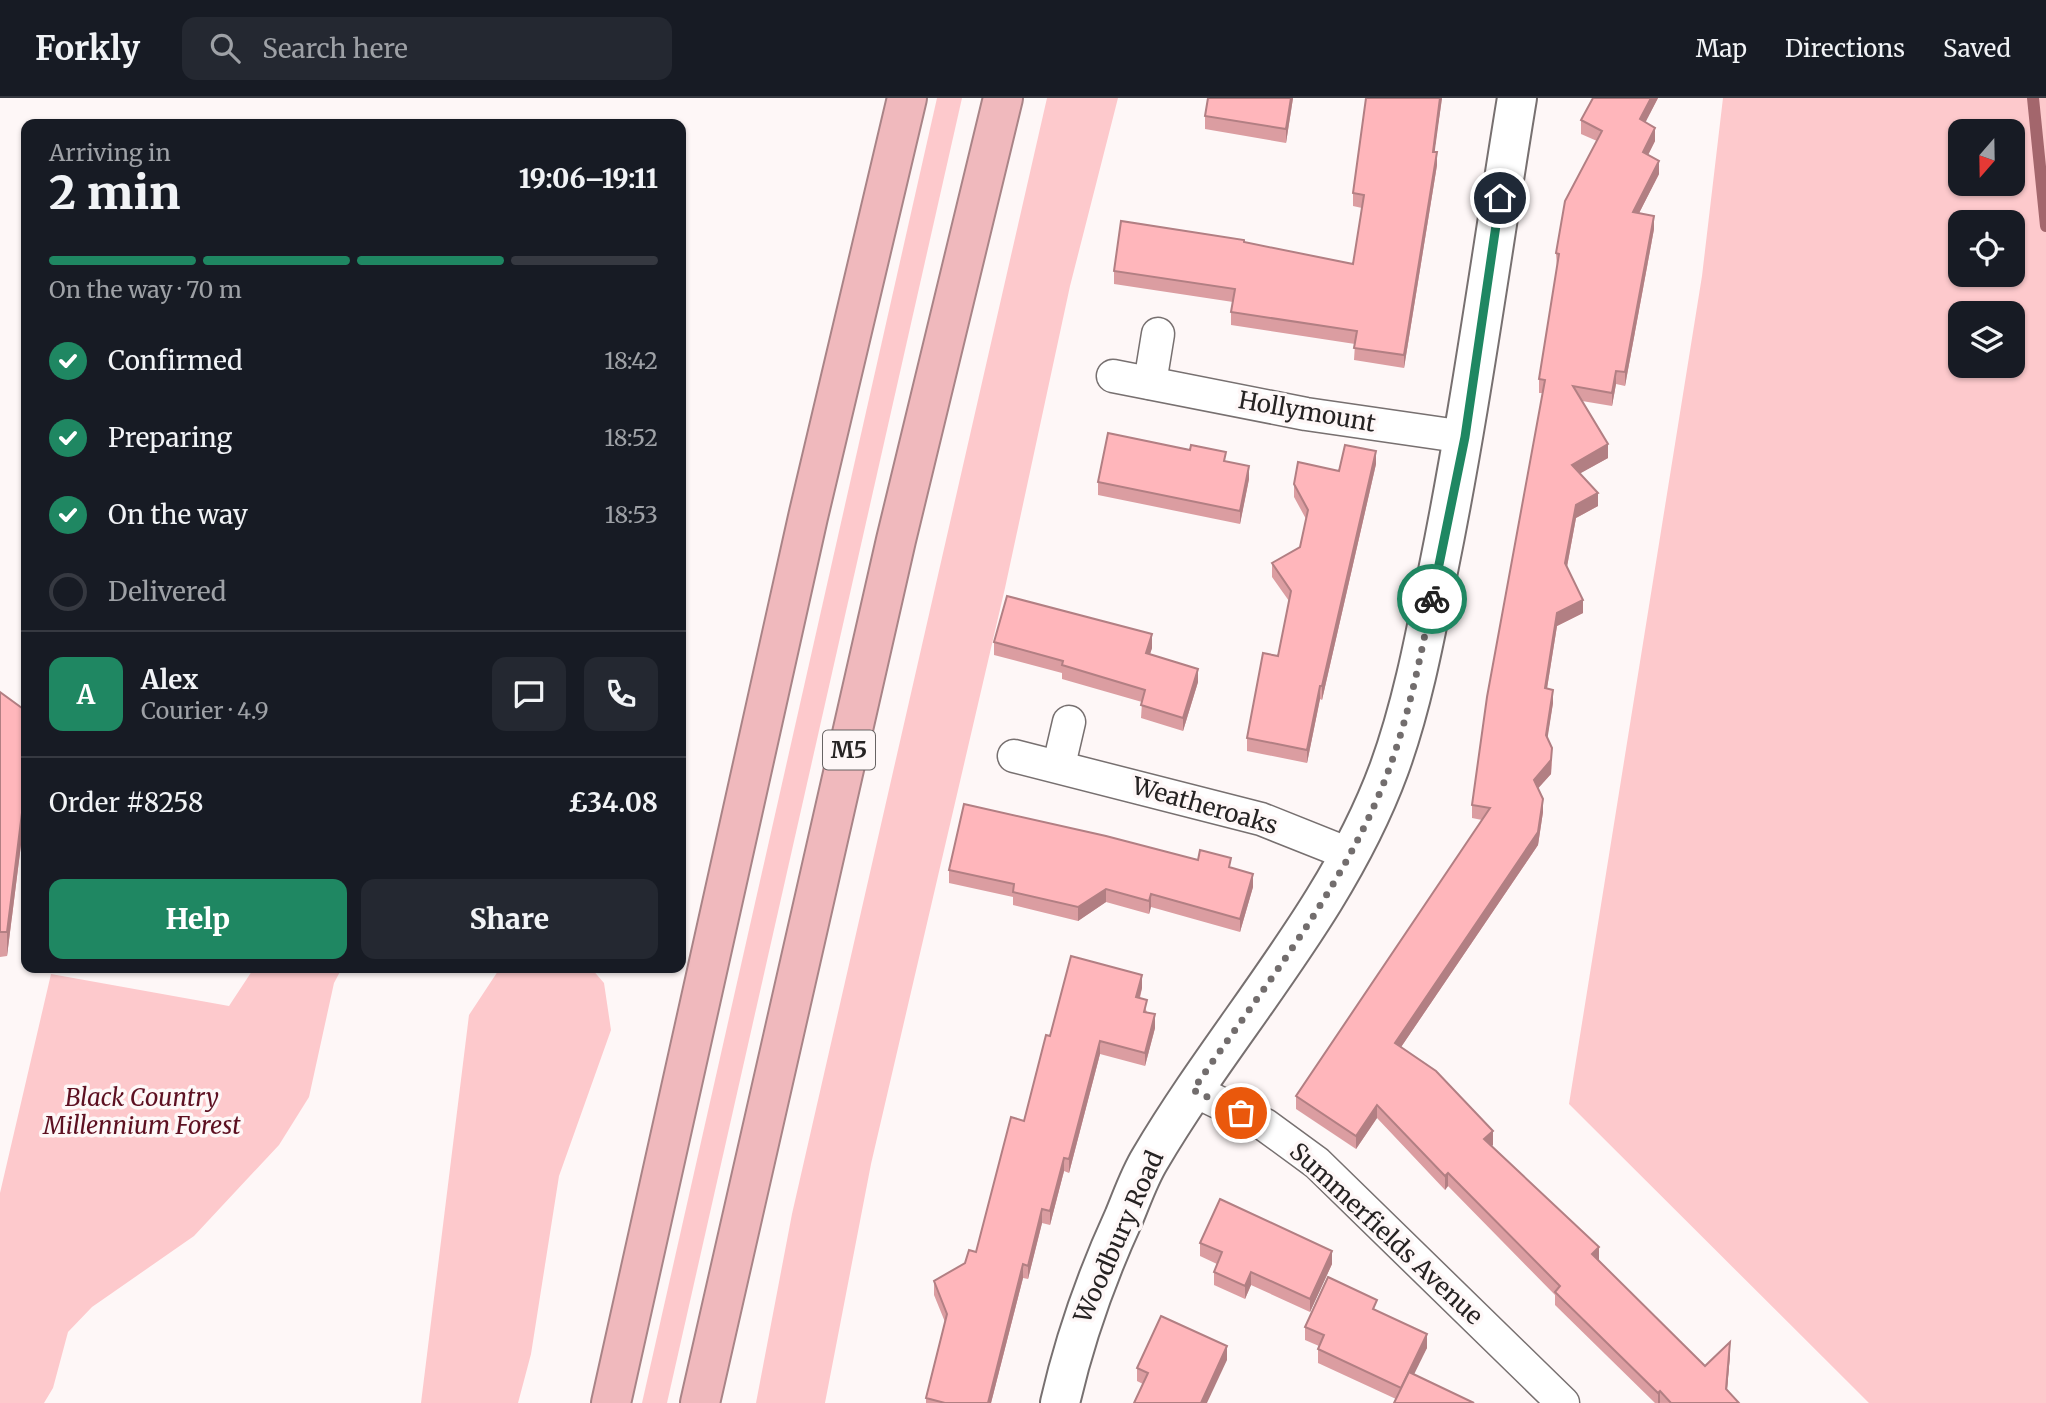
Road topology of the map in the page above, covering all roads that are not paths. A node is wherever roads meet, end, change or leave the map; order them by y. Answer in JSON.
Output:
{"nodes":[{"id":1,"x":907,"y":98,"type":"edge"},
{"id":2,"x":1003,"y":98,"type":"edge"},
{"id":3,"x":1517,"y":98,"type":"edge"},
{"id":4,"x":1158,"y":334,"type":"dead end"},
{"id":5,"x":1113,"y":376,"type":"dead end"},
{"id":6,"x":1150,"y":383,"type":"junction"},
{"id":7,"x":1465,"y":437,"type":"junction"},
{"id":8,"x":1069,"y":722,"type":"dead end"},
{"id":9,"x":1014,"y":756,"type":"dead end"},
{"id":10,"x":1059,"y":765,"type":"junction"},
{"id":11,"x":1349,"y":854,"type":"junction"},
{"id":12,"x":1193,"y":1090,"type":"junction"},
{"id":13,"x":611,"y":1403,"type":"edge"},
{"id":14,"x":700,"y":1403,"type":"edge"},
{"id":15,"x":1060,"y":1403,"type":"edge"},
{"id":16,"x":1563,"y":1403,"type":"edge"}],
"edges":[{"from":1,"to":13,"type":"highway"},
{"from":2,"to":14,"type":"highway","number":"M5"},
{"from":3,"to":7,"type":"street","name":"Woodbury Road"},
{"from":4,"to":6,"type":"street"},
{"from":5,"to":6,"type":"street","name":"Hollymount"},
{"from":6,"to":7,"type":"street","name":"Hollymount"},
{"from":7,"to":11,"type":"street","name":"Woodbury Road"},
{"from":8,"to":10,"type":"street"},
{"from":9,"to":10,"type":"street","name":"Weatheroaks"},
{"from":10,"to":11,"type":"street","name":"Weatheroaks"},
{"from":11,"to":12,"type":"street","name":"Woodbury Road"},
{"from":12,"to":15,"type":"street","name":"Woodbury Road"},
{"from":12,"to":16,"type":"street","name":"Summerfields Avenue"}]}
